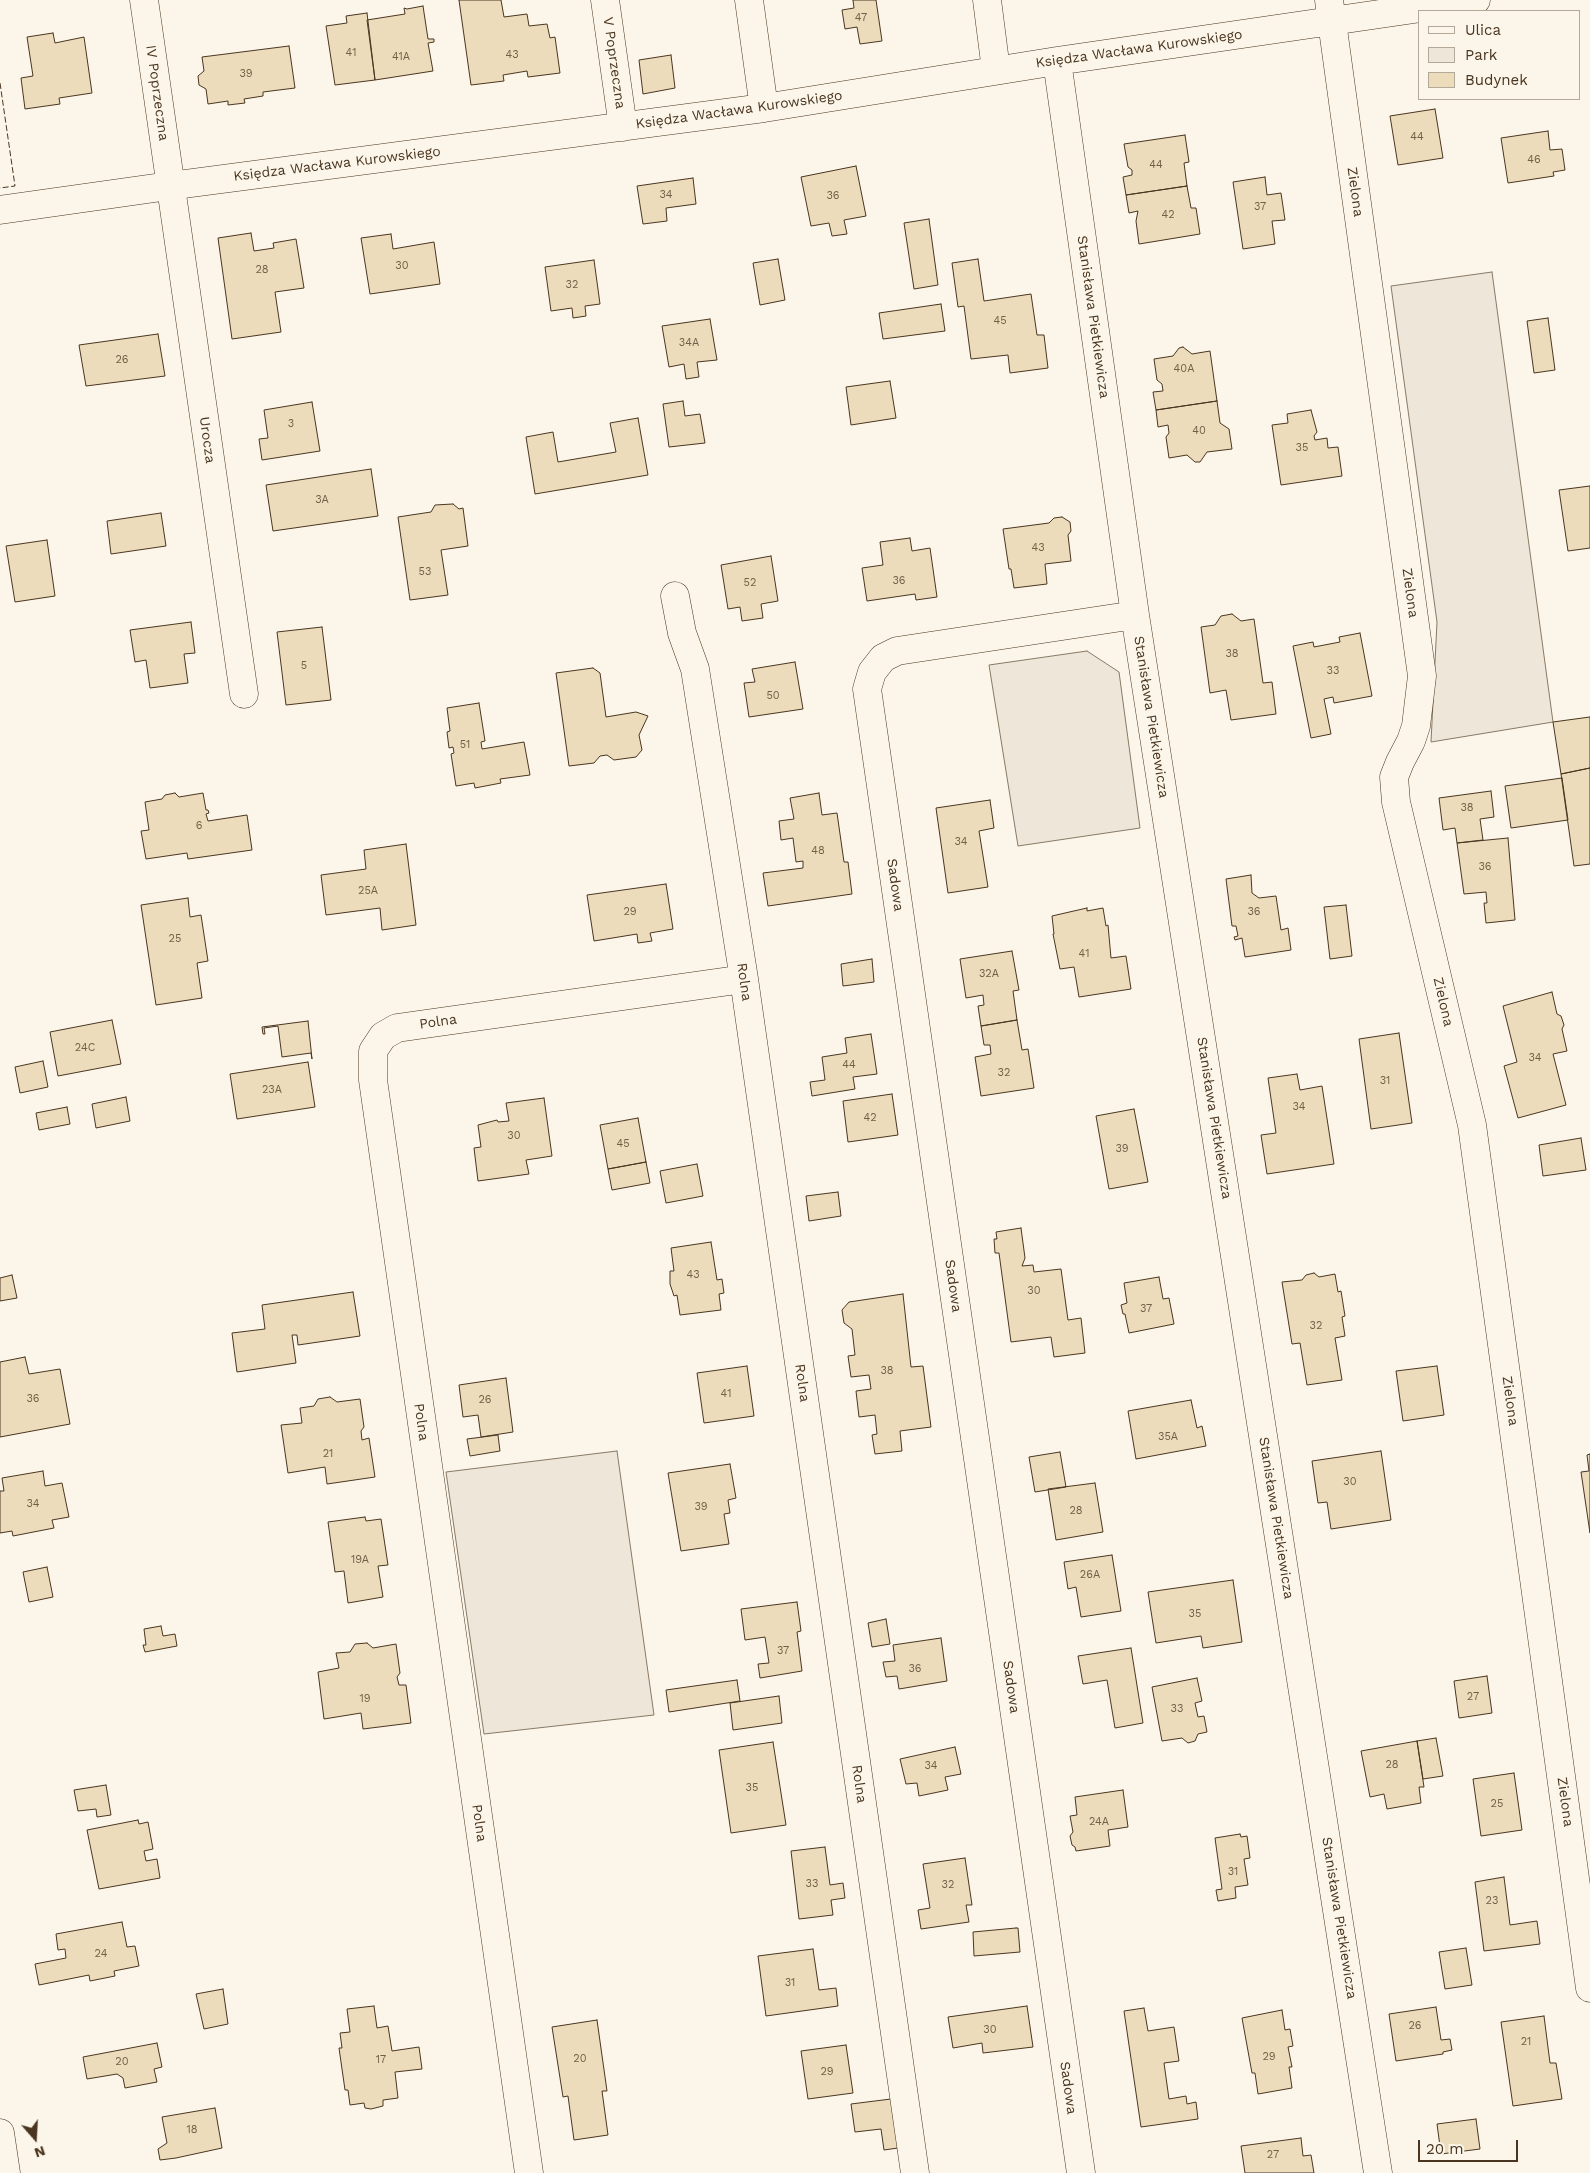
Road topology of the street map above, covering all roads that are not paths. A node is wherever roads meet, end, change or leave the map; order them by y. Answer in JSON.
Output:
{"nodes":[{"id":1,"x":144,"y":0,"type":"edge"},
{"id":2,"x":605,"y":0,"type":"edge"},
{"id":3,"x":750,"y":0,"type":"edge"},
{"id":4,"x":987,"y":0,"type":"edge"},
{"id":5,"x":1476,"y":0,"type":"edge"},
{"id":6,"x":1330,"y":10,"type":"edge"},
{"id":7,"x":1057,"y":61,"type":"junction"},
{"id":8,"x":996,"y":70,"type":"junction"},
{"id":9,"x":764,"y":108,"type":"junction"},
{"id":10,"x":622,"y":127,"type":"junction"},
{"id":11,"x":169,"y":186,"type":"junction"},
{"id":12,"x":0,"y":210,"type":"edge"},
{"id":13,"x":675,"y":596,"type":"dead end"},
{"id":14,"x":1135,"y":615,"type":"junction"},
{"id":15,"x":244,"y":694,"type":"dead end"},
{"id":16,"x":744,"y":979,"type":"junction"},
{"id":17,"x":1590,"y":1988,"type":"edge"},
{"id":18,"x":0,"y":2133,"type":"edge"},
{"id":19,"x":6,"y":2173,"type":"edge"},
{"id":20,"x":529,"y":2173,"type":"edge"},
{"id":21,"x":915,"y":2173,"type":"edge"},
{"id":22,"x":1081,"y":2173,"type":"edge"},
{"id":23,"x":1378,"y":2173,"type":"edge"}],
"edges":[{"from":1,"to":11,"type":"street","name":"IV Poprzeczna"},
{"from":2,"to":10,"type":"street","name":"V Poprzeczna"},
{"from":3,"to":9,"type":"street"},
{"from":4,"to":8,"type":"street"},
{"from":5,"to":6,"type":"street","name":"Księdza Wacława Kurowskiego"},
{"from":6,"to":7,"type":"street","name":"Księdza Wacława Kurowskiego"},
{"from":6,"to":17,"type":"street","name":"Zielona"},
{"from":7,"to":8,"type":"street","name":"Księdza Wacława Kurowskiego"},
{"from":7,"to":14,"type":"street","name":"Stanisława Pietkiewicza"},
{"from":8,"to":9,"type":"street","name":"Księdza Wacława Kurowskiego"},
{"from":9,"to":10,"type":"street","name":"Księdza Wacława Kurowskiego"},
{"from":10,"to":11,"type":"street","name":"Księdza Wacława Kurowskiego"},
{"from":11,"to":12,"type":"street","name":"Księdza Wacława Kurowskiego"},
{"from":11,"to":15,"type":"street","name":"Urocza"},
{"from":13,"to":16,"type":"street","name":"Rolna"},
{"from":14,"to":22,"type":"street","name":"Sadowa"},
{"from":14,"to":23,"type":"street","name":"Stanisława Pietkiewicza"},
{"from":16,"to":20,"type":"street","name":"Polna"},
{"from":16,"to":21,"type":"street","name":"Rolna"},
{"from":18,"to":19,"type":"street"}]}
